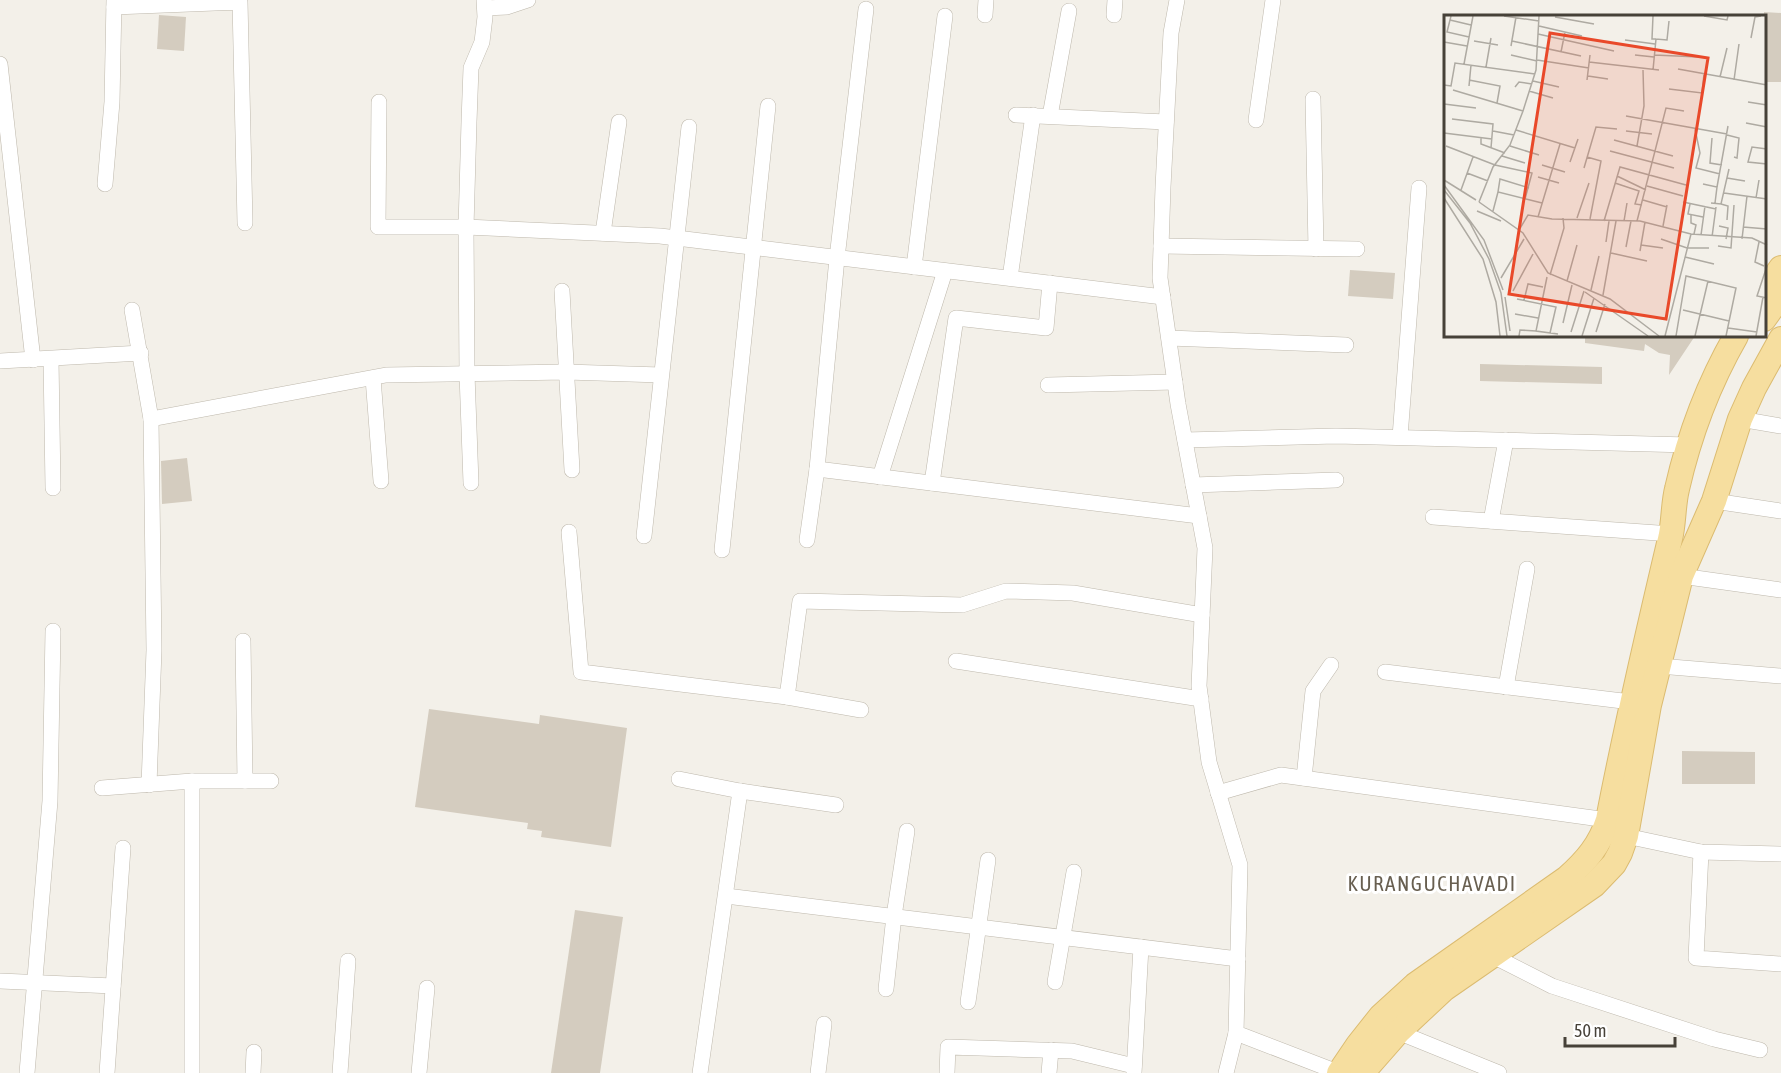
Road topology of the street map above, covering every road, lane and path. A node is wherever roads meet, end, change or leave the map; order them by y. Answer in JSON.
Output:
{"nodes":[{"id":1,"x":528,"y":0,"type":"edge"},
{"id":2,"x":1177,"y":0,"type":"edge"},
{"id":3,"x":1273,"y":0,"type":"edge"},
{"id":4,"x":114,"y":4,"type":"edge"},
{"id":5,"x":485,"y":4,"type":"edge"},
{"id":6,"x":866,"y":9,"type":"dead end"},
{"id":7,"x":1069,"y":11,"type":"dead end"},
{"id":8,"x":945,"y":16,"type":"dead end"},
{"id":9,"x":0,"y":64,"type":"edge"},
{"id":10,"x":1313,"y":99,"type":"dead end"},
{"id":11,"x":379,"y":102,"type":"dead end"},
{"id":12,"x":768,"y":106,"type":"dead end"},
{"id":13,"x":1016,"y":115,"type":"dead end"},
{"id":14,"x":1033,"y":116,"type":"junction"},
{"id":15,"x":1050,"y":116,"type":"junction"},
{"id":16,"x":1256,"y":120,"type":"dead end"},
{"id":17,"x":619,"y":122,"type":"dead end"},
{"id":18,"x":1166,"y":122,"type":"junction"},
{"id":19,"x":689,"y":127,"type":"dead end"},
{"id":20,"x":105,"y":184,"type":"dead end"},
{"id":21,"x":1419,"y":188,"type":"dead end"},
{"id":22,"x":244,"y":224,"type":"dead end"},
{"id":23,"x":466,"y":227,"type":"junction"},
{"id":24,"x":603,"y":233,"type":"junction"},
{"id":25,"x":676,"y":238,"type":"junction"},
{"id":26,"x":1161,"y":246,"type":"junction"},
{"id":27,"x":754,"y":248,"type":"junction"},
{"id":28,"x":1316,"y":249,"type":"junction"},
{"id":29,"x":1357,"y":249,"type":"dead end"},
{"id":30,"x":837,"y":258,"type":"junction"},
{"id":31,"x":914,"y":267,"type":"junction"},
{"id":32,"x":1781,"y":268,"type":"edge"},
{"id":33,"x":945,"y":271,"type":"junction"},
{"id":34,"x":1010,"y":278,"type":"junction"},
{"id":35,"x":1050,"y":283,"type":"junction"},
{"id":36,"x":1766,"y":289,"type":"edge"},
{"id":37,"x":562,"y":291,"type":"dead end"},
{"id":38,"x":1781,"y":295,"type":"edge"},
{"id":39,"x":1163,"y":297,"type":"junction"},
{"id":40,"x":132,"y":310,"type":"dead end"},
{"id":41,"x":1766,"y":317,"type":"edge"},
{"id":42,"x":1781,"y":322,"type":"edge"},
{"id":43,"x":1169,"y":338,"type":"junction"},
{"id":44,"x":1735,"y":338,"type":"edge"},
{"id":45,"x":1753,"y":338,"type":"edge"},
{"id":46,"x":1781,"y":339,"type":"edge"},
{"id":47,"x":1346,"y":345,"type":"dead end"},
{"id":48,"x":141,"y":353,"type":"junction"},
{"id":49,"x":51,"y":359,"type":"junction"},
{"id":50,"x":33,"y":360,"type":"junction"},
{"id":51,"x":0,"y":361,"type":"edge"},
{"id":52,"x":566,"y":372,"type":"junction"},
{"id":53,"x":467,"y":374,"type":"junction"},
{"id":54,"x":661,"y":375,"type":"junction"},
{"id":55,"x":372,"y":378,"type":"junction"},
{"id":56,"x":1175,"y":382,"type":"junction"},
{"id":57,"x":1048,"y":385,"type":"dead end"},
{"id":58,"x":151,"y":419,"type":"junction"},
{"id":59,"x":1740,"y":419,"type":"junction"},
{"id":60,"x":1781,"y":426,"type":"edge"},
{"id":61,"x":1400,"y":437,"type":"junction"},
{"id":62,"x":1185,"y":440,"type":"junction"},
{"id":63,"x":1506,"y":440,"type":"junction"},
{"id":64,"x":1703,"y":447,"type":"junction"},
{"id":65,"x":817,"y":469,"type":"junction"},
{"id":66,"x":572,"y":470,"type":"dead end"},
{"id":67,"x":880,"y":477,"type":"junction"},
{"id":68,"x":1336,"y":480,"type":"dead end"},
{"id":69,"x":381,"y":481,"type":"dead end"},
{"id":70,"x":471,"y":483,"type":"dead end"},
{"id":71,"x":932,"y":483,"type":"junction"},
{"id":72,"x":1193,"y":485,"type":"junction"},
{"id":73,"x":53,"y":488,"type":"dead end"},
{"id":74,"x":1714,"y":501,"type":"junction"},
{"id":75,"x":1781,"y":511,"type":"edge"},
{"id":76,"x":1199,"y":516,"type":"junction"},
{"id":77,"x":1433,"y":517,"type":"dead end"},
{"id":78,"x":1491,"y":521,"type":"junction"},
{"id":79,"x":568,"y":532,"type":"dead end"},
{"id":80,"x":1672,"y":534,"type":"junction"},
{"id":81,"x":644,"y":536,"type":"dead end"},
{"id":82,"x":807,"y":540,"type":"dead end"},
{"id":83,"x":722,"y":550,"type":"dead end"},
{"id":84,"x":1527,"y":569,"type":"dead end"},
{"id":85,"x":1681,"y":576,"type":"junction"},
{"id":86,"x":1781,"y":590,"type":"edge"},
{"id":87,"x":1202,"y":615,"type":"junction"},
{"id":88,"x":53,"y":631,"type":"dead end"},
{"id":89,"x":243,"y":640,"type":"dead end"},
{"id":90,"x":956,"y":661,"type":"dead end"},
{"id":91,"x":1331,"y":665,"type":"dead end"},
{"id":92,"x":1659,"y":666,"type":"junction"},
{"id":93,"x":1385,"y":672,"type":"dead end"},
{"id":94,"x":1781,"y":676,"type":"edge"},
{"id":95,"x":1506,"y":687,"type":"junction"},
{"id":96,"x":787,"y":697,"type":"junction"},
{"id":97,"x":1201,"y":699,"type":"junction"},
{"id":98,"x":1631,"y":702,"type":"junction"},
{"id":99,"x":861,"y":710,"type":"dead end"},
{"id":100,"x":1304,"y":778,"type":"junction"},
{"id":101,"x":679,"y":779,"type":"dead end"},
{"id":102,"x":192,"y":781,"type":"junction"},
{"id":103,"x":245,"y":781,"type":"junction"},
{"id":104,"x":271,"y":781,"type":"dead end"},
{"id":105,"x":149,"y":784,"type":"junction"},
{"id":106,"x":102,"y":788,"type":"dead end"},
{"id":107,"x":740,"y":791,"type":"junction"},
{"id":108,"x":1218,"y":793,"type":"junction"},
{"id":109,"x":836,"y":805,"type":"dead end"},
{"id":110,"x":1621,"y":827,"type":"junction"},
{"id":111,"x":907,"y":831,"type":"dead end"},
{"id":112,"x":123,"y":848,"type":"dead end"},
{"id":113,"x":1701,"y":852,"type":"junction"},
{"id":114,"x":1781,"y":854,"type":"edge"},
{"id":115,"x":988,"y":860,"type":"dead end"},
{"id":116,"x":1074,"y":872,"type":"dead end"},
{"id":117,"x":726,"y":896,"type":"junction"},
{"id":118,"x":894,"y":916,"type":"junction"},
{"id":119,"x":978,"y":927,"type":"junction"},
{"id":120,"x":1063,"y":937,"type":"junction"},
{"id":121,"x":1141,"y":947,"type":"junction"},
{"id":122,"x":1492,"y":956,"type":"junction"},
{"id":123,"x":1238,"y":959,"type":"junction"},
{"id":124,"x":348,"y":961,"type":"dead end"},
{"id":125,"x":1781,"y":964,"type":"edge"},
{"id":126,"x":0,"y":981,"type":"edge"},
{"id":127,"x":1054,"y":982,"type":"dead end"},
{"id":128,"x":34,"y":983,"type":"junction"},
{"id":129,"x":113,"y":986,"type":"junction"},
{"id":130,"x":427,"y":987,"type":"dead end"},
{"id":131,"x":886,"y":989,"type":"dead end"},
{"id":132,"x":968,"y":1002,"type":"dead end"},
{"id":133,"x":824,"y":1024,"type":"dead end"},
{"id":134,"x":1398,"y":1032,"type":"junction"},
{"id":135,"x":1236,"y":1034,"type":"junction"},
{"id":136,"x":1051,"y":1050,"type":"junction"},
{"id":137,"x":1760,"y":1050,"type":"dead end"},
{"id":138,"x":254,"y":1052,"type":"dead end"},
{"id":139,"x":1134,"y":1069,"type":"edge"},
{"id":140,"x":27,"y":1073,"type":"edge"},
{"id":141,"x":107,"y":1073,"type":"edge"},
{"id":142,"x":192,"y":1073,"type":"edge"},
{"id":143,"x":253,"y":1073,"type":"edge"},
{"id":144,"x":340,"y":1073,"type":"edge"},
{"id":145,"x":418,"y":1073,"type":"edge"},
{"id":146,"x":700,"y":1073,"type":"edge"},
{"id":147,"x":818,"y":1073,"type":"edge"},
{"id":148,"x":947,"y":1073,"type":"edge"},
{"id":149,"x":1049,"y":1073,"type":"edge"},
{"id":150,"x":1226,"y":1073,"type":"edge"},
{"id":151,"x":1340,"y":1073,"type":"edge"},
{"id":152,"x":1362,"y":1073,"type":"edge"},
{"id":153,"x":1499,"y":1073,"type":"edge"}],
"edges":[{"from":1,"to":5,"type":"street"},
{"from":2,"to":18,"type":"street"},
{"from":3,"to":16,"type":"street"},
{"from":4,"to":20,"type":"street"},
{"from":4,"to":22,"type":"street"},
{"from":5,"to":23,"type":"street"},
{"from":6,"to":30,"type":"street"},
{"from":7,"to":15,"type":"street"},
{"from":8,"to":31,"type":"street"},
{"from":9,"to":50,"type":"street"},
{"from":10,"to":28,"type":"street"},
{"from":11,"to":23,"type":"street"},
{"from":12,"to":27,"type":"street"},
{"from":13,"to":14,"type":"street"},
{"from":14,"to":15,"type":"street"},
{"from":14,"to":34,"type":"street"},
{"from":15,"to":18,"type":"street"},
{"from":17,"to":24,"type":"street"},
{"from":18,"to":26,"type":"street"},
{"from":19,"to":25,"type":"street"},
{"from":21,"to":61,"type":"street"},
{"from":23,"to":24,"type":"street"},
{"from":23,"to":53,"type":"street"},
{"from":24,"to":25,"type":"street"},
{"from":25,"to":27,"type":"street"},
{"from":25,"to":54,"type":"street"},
{"from":26,"to":28,"type":"street"},
{"from":26,"to":39,"type":"street"},
{"from":27,"to":30,"type":"street"},
{"from":27,"to":83,"type":"street"},
{"from":28,"to":29,"type":"street"},
{"from":30,"to":31,"type":"street"},
{"from":30,"to":65,"type":"street"},
{"from":31,"to":33,"type":"street"},
{"from":32,"to":36,"type":"main road"},
{"from":33,"to":34,"type":"street"},
{"from":33,"to":67,"type":"street"},
{"from":34,"to":35,"type":"street"},
{"from":35,"to":39,"type":"street"},
{"from":35,"to":71,"type":"street"},
{"from":37,"to":52,"type":"street"},
{"from":38,"to":41,"type":"main road"},
{"from":39,"to":43,"type":"street"},
{"from":40,"to":48,"type":"street"},
{"from":42,"to":64,"type":"main road"},
{"from":43,"to":47,"type":"street"},
{"from":43,"to":56,"type":"street"},
{"from":44,"to":64,"type":"main road"},
{"from":45,"to":64,"type":"main road"},
{"from":46,"to":59,"type":"main road"},
{"from":48,"to":49,"type":"street"},
{"from":48,"to":58,"type":"street"},
{"from":49,"to":50,"type":"street"},
{"from":49,"to":73,"type":"street"},
{"from":50,"to":51,"type":"street"},
{"from":52,"to":53,"type":"street"},
{"from":52,"to":54,"type":"street"},
{"from":52,"to":66,"type":"street"},
{"from":53,"to":55,"type":"street"},
{"from":53,"to":70,"type":"street"},
{"from":54,"to":81,"type":"street"},
{"from":55,"to":58,"type":"street"},
{"from":55,"to":69,"type":"street"},
{"from":56,"to":57,"type":"street"},
{"from":56,"to":62,"type":"street"},
{"from":58,"to":105,"type":"street"},
{"from":59,"to":60,"type":"street"},
{"from":59,"to":74,"type":"main road"},
{"from":61,"to":62,"type":"street"},
{"from":61,"to":63,"type":"street"},
{"from":62,"to":72,"type":"street"},
{"from":63,"to":64,"type":"street"},
{"from":63,"to":78,"type":"street"},
{"from":64,"to":80,"type":"main road"},
{"from":64,"to":85,"type":"main road"},
{"from":65,"to":67,"type":"street"},
{"from":65,"to":82,"type":"street"},
{"from":67,"to":71,"type":"street"},
{"from":68,"to":72,"type":"street"},
{"from":71,"to":76,"type":"street"},
{"from":72,"to":76,"type":"street"},
{"from":74,"to":75,"type":"street"},
{"from":74,"to":85,"type":"main road"},
{"from":76,"to":87,"type":"street"},
{"from":77,"to":78,"type":"street"},
{"from":78,"to":80,"type":"street"},
{"from":79,"to":96,"type":"street"},
{"from":80,"to":98,"type":"main road"},
{"from":84,"to":95,"type":"street"},
{"from":85,"to":86,"type":"street"},
{"from":85,"to":92,"type":"main road"},
{"from":87,"to":96,"type":"street"},
{"from":87,"to":97,"type":"street"},
{"from":88,"to":128,"type":"street"},
{"from":89,"to":103,"type":"street"},
{"from":90,"to":97,"type":"street"},
{"from":91,"to":100,"type":"street"},
{"from":92,"to":94,"type":"street"},
{"from":92,"to":110,"type":"main road"},
{"from":93,"to":95,"type":"street"},
{"from":95,"to":98,"type":"street"},
{"from":96,"to":99,"type":"street"},
{"from":97,"to":108,"type":"street"},
{"from":98,"to":110,"type":"main road"},
{"from":100,"to":108,"type":"street"},
{"from":100,"to":110,"type":"street"},
{"from":101,"to":107,"type":"street"},
{"from":102,"to":103,"type":"street"},
{"from":102,"to":105,"type":"street"},
{"from":102,"to":142,"type":"street"},
{"from":103,"to":104,"type":"street"},
{"from":105,"to":106,"type":"street"},
{"from":107,"to":109,"type":"street"},
{"from":107,"to":117,"type":"street"},
{"from":108,"to":123,"type":"street"},
{"from":110,"to":113,"type":"street"},
{"from":110,"to":122,"type":"main road"},
{"from":110,"to":151,"type":"main road"},
{"from":111,"to":118,"type":"street"},
{"from":112,"to":129,"type":"street"},
{"from":113,"to":114,"type":"street"},
{"from":113,"to":125,"type":"street"},
{"from":115,"to":119,"type":"street"},
{"from":116,"to":120,"type":"street"},
{"from":117,"to":118,"type":"street"},
{"from":117,"to":146,"type":"street"},
{"from":118,"to":119,"type":"street"},
{"from":118,"to":131,"type":"street"},
{"from":119,"to":120,"type":"street"},
{"from":119,"to":132,"type":"street"},
{"from":120,"to":121,"type":"street"},
{"from":120,"to":127,"type":"street"},
{"from":121,"to":123,"type":"street"},
{"from":121,"to":139,"type":"street"},
{"from":122,"to":134,"type":"main road"},
{"from":122,"to":137,"type":"street"},
{"from":123,"to":135,"type":"street"},
{"from":124,"to":144,"type":"street"},
{"from":126,"to":128,"type":"street"},
{"from":128,"to":129,"type":"street"},
{"from":128,"to":140,"type":"street"},
{"from":129,"to":141,"type":"street"},
{"from":130,"to":145,"type":"street"},
{"from":133,"to":147,"type":"street"},
{"from":134,"to":152,"type":"main road"},
{"from":134,"to":153,"type":"street"},
{"from":135,"to":150,"type":"street"},
{"from":135,"to":151,"type":"street"},
{"from":136,"to":139,"type":"street"},
{"from":136,"to":148,"type":"street"},
{"from":136,"to":149,"type":"street"},
{"from":138,"to":143,"type":"street"}]}
